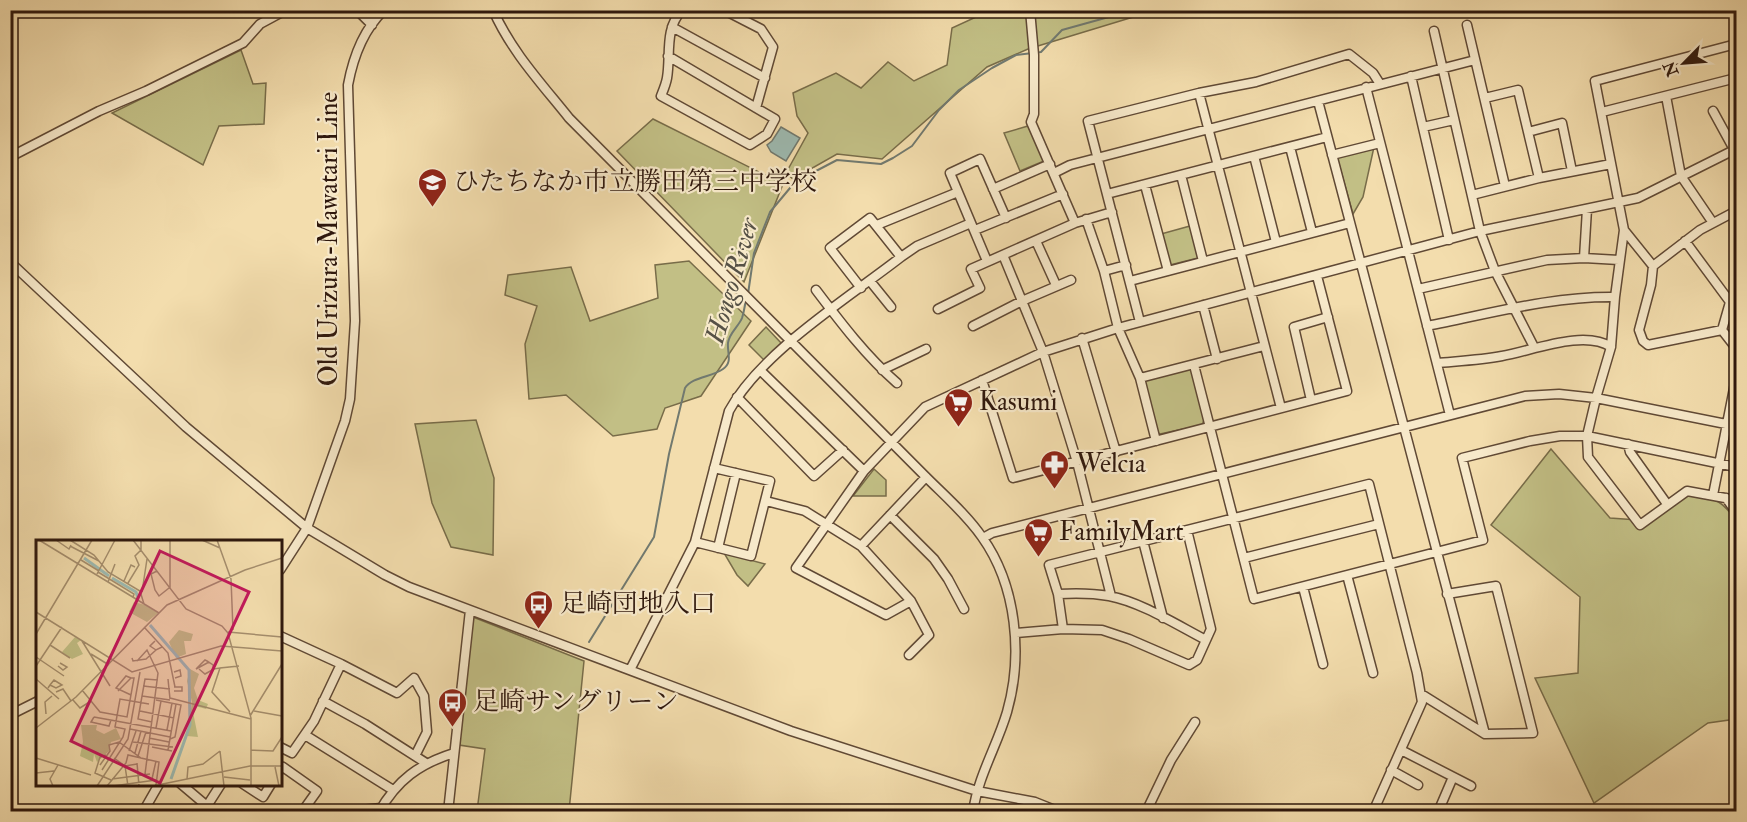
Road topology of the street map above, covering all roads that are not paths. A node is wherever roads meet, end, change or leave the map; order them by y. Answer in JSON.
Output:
{"nodes":[{"id":1,"x":285,"y":10,"type":"edge"},
{"id":2,"x":357,"y":10,"type":"edge"},
{"id":3,"x":384,"y":10,"type":"edge"},
{"id":4,"x":493,"y":10,"type":"edge"},
{"id":5,"x":682,"y":10,"type":"edge"},
{"id":6,"x":724,"y":10,"type":"edge"},
{"id":7,"x":1030,"y":10,"type":"edge"},
{"id":8,"x":372,"y":25,"type":"junction"},
{"id":9,"x":1467,"y":25,"type":"dead end"},
{"id":10,"x":672,"y":27,"type":"junction"},
{"id":11,"x":1434,"y":31,"type":"dead end"},
{"id":12,"x":1737,"y":44,"type":"edge"},
{"id":13,"x":668,"y":56,"type":"junction"},
{"id":14,"x":1475,"y":60,"type":"junction"},
{"id":15,"x":1443,"y":68,"type":"junction"},
{"id":16,"x":1411,"y":76,"type":"junction"},
{"id":17,"x":765,"y":78,"type":"junction"},
{"id":18,"x":1737,"y":78,"type":"edge"},
{"id":19,"x":1380,"y":84,"type":"junction"},
{"id":20,"x":1366,"y":87,"type":"junction"},
{"id":21,"x":1199,"y":93,"type":"junction"},
{"id":22,"x":1666,"y":96,"type":"junction"},
{"id":23,"x":1485,"y":98,"type":"junction"},
{"id":24,"x":1318,"y":100,"type":"junction"},
{"id":25,"x":756,"y":108,"type":"junction"},
{"id":26,"x":1713,"y":111,"type":"dead end"},
{"id":27,"x":1602,"y":112,"type":"junction"},
{"id":28,"x":1454,"y":120,"type":"junction"},
{"id":29,"x":1423,"y":127,"type":"junction"},
{"id":30,"x":1208,"y":129,"type":"junction"},
{"id":31,"x":1528,"y":132,"type":"junction"},
{"id":32,"x":1327,"y":137,"type":"junction"},
{"id":33,"x":1380,"y":143,"type":"junction"},
{"id":34,"x":1290,"y":147,"type":"junction"},
{"id":35,"x":1735,"y":152,"type":"edge"},
{"id":36,"x":1332,"y":155,"type":"junction"},
{"id":37,"x":1254,"y":156,"type":"junction"},
{"id":38,"x":10,"y":157,"type":"edge"},
{"id":39,"x":1098,"y":158,"type":"junction"},
{"id":40,"x":1050,"y":164,"type":"junction"},
{"id":41,"x":1611,"y":164,"type":"junction"},
{"id":42,"x":1217,"y":165,"type":"junction"},
{"id":43,"x":1572,"y":171,"type":"junction"},
{"id":44,"x":1054,"y":173,"type":"junction"},
{"id":45,"x":1181,"y":175,"type":"junction"},
{"id":46,"x":1681,"y":176,"type":"junction"},
{"id":47,"x":1539,"y":178,"type":"junction"},
{"id":48,"x":1145,"y":184,"type":"junction"},
{"id":49,"x":1505,"y":186,"type":"junction"},
{"id":50,"x":993,"y":189,"type":"junction"},
{"id":51,"x":958,"y":192,"type":"junction"},
{"id":52,"x":1063,"y":194,"type":"junction"},
{"id":53,"x":1107,"y":194,"type":"junction"},
{"id":54,"x":1472,"y":195,"type":"junction"},
{"id":55,"x":1619,"y":202,"type":"junction"},
{"id":56,"x":1587,"y":209,"type":"junction"},
{"id":57,"x":1737,"y":211,"type":"edge"},
{"id":58,"x":1112,"y":212,"type":"junction"},
{"id":59,"x":1006,"y":218,"type":"junction"},
{"id":60,"x":1086,"y":219,"type":"junction"},
{"id":61,"x":1076,"y":223,"type":"junction"},
{"id":62,"x":1350,"y":223,"type":"junction"},
{"id":63,"x":1713,"y":223,"type":"junction"},
{"id":64,"x":877,"y":225,"type":"junction"},
{"id":65,"x":973,"y":226,"type":"junction"},
{"id":66,"x":1624,"y":230,"type":"junction"},
{"id":67,"x":1480,"y":231,"type":"junction"},
{"id":68,"x":1312,"y":232,"type":"junction"},
{"id":69,"x":1449,"y":240,"type":"junction"},
{"id":70,"x":1036,"y":241,"type":"junction"},
{"id":71,"x":1685,"y":241,"type":"junction"},
{"id":72,"x":1276,"y":242,"type":"junction"},
{"id":73,"x":1239,"y":251,"type":"junction"},
{"id":74,"x":1408,"y":252,"type":"junction"},
{"id":75,"x":1003,"y":255,"type":"junction"},
{"id":76,"x":901,"y":257,"type":"junction"},
{"id":77,"x":1584,"y":258,"type":"junction"},
{"id":78,"x":1619,"y":260,"type":"junction"},
{"id":79,"x":987,"y":261,"type":"junction"},
{"id":80,"x":1203,"y":261,"type":"junction"},
{"id":81,"x":10,"y":262,"type":"edge"},
{"id":82,"x":1361,"y":264,"type":"junction"},
{"id":83,"x":1126,"y":265,"type":"junction"},
{"id":84,"x":1653,"y":266,"type":"junction"},
{"id":85,"x":1168,"y":271,"type":"junction"},
{"id":86,"x":1495,"y":271,"type":"junction"},
{"id":87,"x":1104,"y":272,"type":"junction"},
{"id":88,"x":1317,"y":276,"type":"junction"},
{"id":89,"x":1071,"y":280,"type":"dead end"},
{"id":90,"x":870,"y":281,"type":"junction"},
{"id":91,"x":1130,"y":281,"type":"junction"},
{"id":92,"x":1056,"y":285,"type":"junction"},
{"id":93,"x":861,"y":288,"type":"junction"},
{"id":94,"x":1418,"y":289,"type":"junction"},
{"id":95,"x":816,"y":290,"type":"dead end"},
{"id":96,"x":1251,"y":293,"type":"junction"},
{"id":97,"x":1615,"y":297,"type":"junction"},
{"id":98,"x":1022,"y":301,"type":"junction"},
{"id":99,"x":1730,"y":302,"type":"junction"},
{"id":100,"x":1203,"y":305,"type":"junction"},
{"id":101,"x":891,"y":308,"type":"dead end"},
{"id":102,"x":1514,"y":308,"type":"junction"},
{"id":103,"x":938,"y":309,"type":"dead end"},
{"id":104,"x":831,"y":310,"type":"junction"},
{"id":105,"x":1737,"y":310,"type":"edge"},
{"id":106,"x":1328,"y":317,"type":"junction"},
{"id":107,"x":1140,"y":322,"type":"junction"},
{"id":108,"x":973,"y":326,"type":"dead end"},
{"id":109,"x":1427,"y":326,"type":"junction"},
{"id":110,"x":1118,"y":328,"type":"junction"},
{"id":111,"x":1722,"y":330,"type":"junction"},
{"id":112,"x":1082,"y":338,"type":"junction"},
{"id":113,"x":791,"y":341,"type":"junction"},
{"id":114,"x":1264,"y":346,"type":"junction"},
{"id":115,"x":1534,"y":347,"type":"junction"},
{"id":116,"x":1611,"y":347,"type":"junction"},
{"id":117,"x":1737,"y":348,"type":"edge"},
{"id":118,"x":926,"y":349,"type":"dead end"},
{"id":119,"x":1043,"y":352,"type":"junction"},
{"id":120,"x":1217,"y":359,"type":"junction"},
{"id":121,"x":1437,"y":363,"type":"junction"},
{"id":122,"x":1194,"y":365,"type":"junction"},
{"id":123,"x":882,"y":370,"type":"junction"},
{"id":124,"x":761,"y":371,"type":"junction"},
{"id":125,"x":1140,"y":378,"type":"junction"},
{"id":126,"x":1737,"y":378,"type":"edge"},
{"id":127,"x":982,"y":380,"type":"junction"},
{"id":128,"x":897,"y":383,"type":"dead end"},
{"id":129,"x":737,"y":396,"type":"junction"},
{"id":130,"x":1596,"y":398,"type":"junction"},
{"id":131,"x":1311,"y":400,"type":"junction"},
{"id":132,"x":1281,"y":408,"type":"junction"},
{"id":133,"x":1450,"y":415,"type":"junction"},
{"id":134,"x":1727,"y":424,"type":"junction"},
{"id":135,"x":1404,"y":426,"type":"junction"},
{"id":136,"x":1737,"y":426,"type":"edge"},
{"id":137,"x":1210,"y":428,"type":"junction"},
{"id":138,"x":1587,"y":436,"type":"junction"},
{"id":139,"x":1156,"y":441,"type":"junction"},
{"id":140,"x":891,"y":442,"type":"junction"},
{"id":141,"x":1628,"y":444,"type":"junction"},
{"id":142,"x":843,"y":450,"type":"junction"},
{"id":143,"x":1116,"y":452,"type":"junction"},
{"id":144,"x":1077,"y":462,"type":"junction"},
{"id":145,"x":1720,"y":463,"type":"junction"},
{"id":146,"x":1737,"y":467,"type":"edge"},
{"id":147,"x":714,"y":468,"type":"junction"},
{"id":148,"x":864,"y":471,"type":"junction"},
{"id":149,"x":1222,"y":472,"type":"junction"},
{"id":150,"x":736,"y":473,"type":"junction"},
{"id":151,"x":926,"y":477,"type":"junction"},
{"id":152,"x":1713,"y":495,"type":"junction"},
{"id":153,"x":1726,"y":498,"type":"junction"},
{"id":154,"x":1737,"y":500,"type":"edge"},
{"id":155,"x":766,"y":501,"type":"junction"},
{"id":156,"x":1667,"y":504,"type":"junction"},
{"id":157,"x":1089,"y":507,"type":"junction"},
{"id":158,"x":1737,"y":512,"type":"edge"},
{"id":159,"x":890,"y":515,"type":"junction"},
{"id":160,"x":1233,"y":518,"type":"junction"},
{"id":161,"x":1379,"y":524,"type":"junction"},
{"id":162,"x":826,"y":525,"type":"junction"},
{"id":163,"x":307,"y":528,"type":"junction"},
{"id":164,"x":1187,"y":530,"type":"junction"},
{"id":165,"x":983,"y":538,"type":"junction"},
{"id":166,"x":1143,"y":541,"type":"junction"},
{"id":167,"x":695,"y":542,"type":"junction"},
{"id":168,"x":861,"y":546,"type":"junction"},
{"id":169,"x":718,"y":548,"type":"junction"},
{"id":170,"x":1100,"y":552,"type":"junction"},
{"id":171,"x":1436,"y":553,"type":"junction"},
{"id":172,"x":1244,"y":558,"type":"junction"},
{"id":173,"x":1390,"y":564,"type":"junction"},
{"id":174,"x":282,"y":567,"type":"edge"},
{"id":175,"x":1347,"y":575,"type":"junction"},
{"id":176,"x":1303,"y":587,"type":"junction"},
{"id":177,"x":1058,"y":594,"type":"junction"},
{"id":178,"x":1447,"y":594,"type":"junction"},
{"id":179,"x":1110,"y":596,"type":"junction"},
{"id":180,"x":911,"y":602,"type":"junction"},
{"id":181,"x":964,"y":609,"type":"dead end"},
{"id":182,"x":470,"y":610,"type":"junction"},
{"id":183,"x":1163,"y":618,"type":"junction"},
{"id":184,"x":1063,"y":629,"type":"junction"},
{"id":185,"x":1016,"y":633,"type":"junction"},
{"id":186,"x":282,"y":637,"type":"edge"},
{"id":187,"x":1206,"y":640,"type":"junction"},
{"id":188,"x":909,"y":655,"type":"dead end"},
{"id":189,"x":341,"y":664,"type":"junction"},
{"id":190,"x":1323,"y":664,"type":"dead end"},
{"id":191,"x":630,"y":670,"type":"junction"},
{"id":192,"x":1373,"y":674,"type":"dead end"},
{"id":193,"x":1421,"y":694,"type":"junction"},
{"id":194,"x":323,"y":701,"type":"junction"},
{"id":195,"x":36,"y":702,"type":"edge"},
{"id":196,"x":10,"y":715,"type":"edge"},
{"id":197,"x":1195,"y":722,"type":"dead end"},
{"id":198,"x":1485,"y":734,"type":"junction"},
{"id":199,"x":305,"y":735,"type":"junction"},
{"id":200,"x":282,"y":748,"type":"edge"},
{"id":201,"x":1401,"y":750,"type":"junction"},
{"id":202,"x":292,"y":753,"type":"junction"},
{"id":203,"x":454,"y":753,"type":"junction"},
{"id":204,"x":415,"y":756,"type":"junction"},
{"id":205,"x":426,"y":763,"type":"junction"},
{"id":206,"x":282,"y":769,"type":"edge"},
{"id":207,"x":1391,"y":771,"type":"junction"},
{"id":208,"x":1453,"y":777,"type":"junction"},
{"id":209,"x":1418,"y":785,"type":"dead end"},
{"id":210,"x":158,"y":786,"type":"edge"},
{"id":211,"x":183,"y":786,"type":"edge"},
{"id":212,"x":220,"y":786,"type":"edge"},
{"id":213,"x":246,"y":786,"type":"edge"},
{"id":214,"x":270,"y":786,"type":"edge"},
{"id":215,"x":1471,"y":786,"type":"dead end"},
{"id":216,"x":393,"y":790,"type":"junction"},
{"id":217,"x":977,"y":790,"type":"junction"},
{"id":218,"x":1038,"y":807,"type":"edge"},
{"id":219,"x":380,"y":809,"type":"edge"},
{"id":220,"x":143,"y":812,"type":"edge"},
{"id":221,"x":302,"y":812,"type":"edge"},
{"id":222,"x":342,"y":812,"type":"edge"},
{"id":223,"x":448,"y":812,"type":"edge"},
{"id":224,"x":973,"y":812,"type":"edge"},
{"id":225,"x":1060,"y":812,"type":"edge"},
{"id":226,"x":1146,"y":812,"type":"edge"},
{"id":227,"x":1373,"y":812,"type":"edge"},
{"id":228,"x":1438,"y":812,"type":"edge"}],
"edges":[{"from":1,"to":38,"type":"street"},
{"from":2,"to":8,"type":"street"},
{"from":3,"to":8,"type":"street","name":"Old Urizura-Mawatari Line"},
{"from":4,"to":113,"type":"street"},
{"from":5,"to":10,"type":"street"},
{"from":6,"to":17,"type":"street"},
{"from":7,"to":40,"type":"street"},
{"from":8,"to":163,"type":"street","name":"Old Urizura-Mawatari Line"},
{"from":9,"to":14,"type":"street"},
{"from":10,"to":13,"type":"street"},
{"from":10,"to":17,"type":"street"},
{"from":11,"to":15,"type":"street"},
{"from":12,"to":27,"type":"street"},
{"from":13,"to":25,"type":"street"},
{"from":13,"to":25,"type":"street"},
{"from":14,"to":15,"type":"street"},
{"from":14,"to":23,"type":"street"},
{"from":15,"to":16,"type":"street"},
{"from":15,"to":28,"type":"street"},
{"from":16,"to":19,"type":"street"},
{"from":16,"to":29,"type":"street"},
{"from":17,"to":25,"type":"street"},
{"from":18,"to":22,"type":"street"},
{"from":19,"to":20,"type":"street"},
{"from":19,"to":21,"type":"street"},
{"from":20,"to":24,"type":"street"},
{"from":20,"to":33,"type":"street"},
{"from":21,"to":30,"type":"street"},
{"from":21,"to":39,"type":"street"},
{"from":22,"to":27,"type":"street"},
{"from":22,"to":46,"type":"street"},
{"from":23,"to":31,"type":"street"},
{"from":23,"to":49,"type":"street"},
{"from":24,"to":30,"type":"street"},
{"from":24,"to":32,"type":"street"},
{"from":26,"to":35,"type":"street"},
{"from":27,"to":41,"type":"street"},
{"from":28,"to":29,"type":"street"},
{"from":28,"to":54,"type":"street"},
{"from":29,"to":69,"type":"street"},
{"from":30,"to":39,"type":"street"},
{"from":30,"to":42,"type":"street"},
{"from":31,"to":43,"type":"street"},
{"from":31,"to":47,"type":"street"},
{"from":32,"to":34,"type":"street"},
{"from":32,"to":36,"type":"street"},
{"from":33,"to":36,"type":"street"},
{"from":33,"to":74,"type":"street"},
{"from":34,"to":37,"type":"street"},
{"from":34,"to":68,"type":"street"},
{"from":35,"to":46,"type":"street"},
{"from":36,"to":62,"type":"street"},
{"from":37,"to":42,"type":"street"},
{"from":37,"to":72,"type":"street"},
{"from":39,"to":44,"type":"street"},
{"from":39,"to":53,"type":"street"},
{"from":40,"to":44,"type":"street"},
{"from":40,"to":50,"type":"street"},
{"from":41,"to":43,"type":"street"},
{"from":41,"to":55,"type":"street"},
{"from":42,"to":45,"type":"street"},
{"from":42,"to":73,"type":"street"},
{"from":43,"to":47,"type":"street"},
{"from":44,"to":52,"type":"street"},
{"from":45,"to":48,"type":"street"},
{"from":45,"to":80,"type":"street"},
{"from":46,"to":55,"type":"street"},
{"from":46,"to":63,"type":"street"},
{"from":47,"to":49,"type":"street"},
{"from":48,"to":53,"type":"street"},
{"from":48,"to":85,"type":"street"},
{"from":49,"to":54,"type":"street"},
{"from":50,"to":51,"type":"street"},
{"from":50,"to":59,"type":"street"},
{"from":51,"to":64,"type":"street"},
{"from":51,"to":65,"type":"street"},
{"from":52,"to":59,"type":"street"},
{"from":52,"to":61,"type":"street"},
{"from":53,"to":58,"type":"street"},
{"from":54,"to":67,"type":"street"},
{"from":55,"to":56,"type":"street"},
{"from":55,"to":66,"type":"street"},
{"from":56,"to":67,"type":"street"},
{"from":56,"to":77,"type":"street"},
{"from":57,"to":63,"type":"street"},
{"from":58,"to":60,"type":"street"},
{"from":58,"to":83,"type":"street"},
{"from":59,"to":65,"type":"street"},
{"from":60,"to":61,"type":"street"},
{"from":60,"to":87,"type":"street"},
{"from":61,"to":70,"type":"street"},
{"from":62,"to":68,"type":"street"},
{"from":62,"to":82,"type":"street"},
{"from":63,"to":71,"type":"street"},
{"from":64,"to":76,"type":"street"},
{"from":64,"to":93,"type":"street"},
{"from":65,"to":76,"type":"street"},
{"from":65,"to":79,"type":"street"},
{"from":66,"to":78,"type":"street"},
{"from":66,"to":84,"type":"street"},
{"from":67,"to":69,"type":"street"},
{"from":67,"to":86,"type":"street"},
{"from":68,"to":72,"type":"street"},
{"from":69,"to":74,"type":"street"},
{"from":70,"to":75,"type":"street"},
{"from":70,"to":92,"type":"street"},
{"from":71,"to":84,"type":"street"},
{"from":71,"to":99,"type":"street"},
{"from":72,"to":73,"type":"street"},
{"from":73,"to":80,"type":"street"},
{"from":73,"to":96,"type":"street"},
{"from":74,"to":82,"type":"street"},
{"from":74,"to":94,"type":"street"},
{"from":75,"to":79,"type":"street"},
{"from":75,"to":98,"type":"street"},
{"from":76,"to":90,"type":"street"},
{"from":77,"to":78,"type":"street"},
{"from":77,"to":86,"type":"street"},
{"from":78,"to":97,"type":"street"},
{"from":79,"to":103,"type":"street"},
{"from":80,"to":85,"type":"street"},
{"from":81,"to":163,"type":"street"},
{"from":82,"to":88,"type":"street"},
{"from":82,"to":135,"type":"street"},
{"from":83,"to":87,"type":"street"},
{"from":83,"to":91,"type":"street"},
{"from":84,"to":111,"type":"street"},
{"from":85,"to":91,"type":"street"},
{"from":86,"to":94,"type":"street"},
{"from":86,"to":102,"type":"street"},
{"from":87,"to":110,"type":"street"},
{"from":88,"to":96,"type":"street"},
{"from":88,"to":106,"type":"street"},
{"from":89,"to":92,"type":"street"},
{"from":90,"to":93,"type":"street"},
{"from":90,"to":101,"type":"street"},
{"from":91,"to":107,"type":"street"},
{"from":92,"to":98,"type":"street"},
{"from":93,"to":104,"type":"street"},
{"from":94,"to":109,"type":"street"},
{"from":95,"to":104,"type":"street"},
{"from":96,"to":100,"type":"street"},
{"from":96,"to":114,"type":"street"},
{"from":97,"to":102,"type":"street"},
{"from":97,"to":116,"type":"street"},
{"from":98,"to":108,"type":"street"},
{"from":98,"to":119,"type":"street"},
{"from":99,"to":105,"type":"street"},
{"from":99,"to":111,"type":"street"},
{"from":100,"to":107,"type":"street"},
{"from":100,"to":120,"type":"street"},
{"from":102,"to":109,"type":"street"},
{"from":102,"to":115,"type":"street"},
{"from":104,"to":113,"type":"street"},
{"from":104,"to":123,"type":"street"},
{"from":106,"to":131,"type":"street"},
{"from":106,"to":131,"type":"street"},
{"from":107,"to":110,"type":"street"},
{"from":109,"to":121,"type":"street"},
{"from":110,"to":112,"type":"street"},
{"from":110,"to":125,"type":"street"},
{"from":111,"to":117,"type":"street"},
{"from":112,"to":119,"type":"street"},
{"from":112,"to":143,"type":"street"},
{"from":113,"to":124,"type":"street"},
{"from":113,"to":140,"type":"street"},
{"from":114,"to":120,"type":"street"},
{"from":114,"to":132,"type":"street"},
{"from":115,"to":116,"type":"street"},
{"from":115,"to":121,"type":"street"},
{"from":116,"to":130,"type":"street"},
{"from":118,"to":123,"type":"street"},
{"from":119,"to":127,"type":"street"},
{"from":119,"to":144,"type":"street"},
{"from":120,"to":122,"type":"street"},
{"from":121,"to":133,"type":"street"},
{"from":122,"to":125,"type":"street"},
{"from":122,"to":137,"type":"street"},
{"from":123,"to":128,"type":"street"},
{"from":124,"to":129,"type":"street"},
{"from":124,"to":142,"type":"street"},
{"from":125,"to":139,"type":"street"},
{"from":126,"to":134,"type":"street"},
{"from":127,"to":140,"type":"street"},
{"from":127,"to":144,"type":"street"},
{"from":129,"to":142,"type":"street"},
{"from":129,"to":147,"type":"street"},
{"from":130,"to":133,"type":"street"},
{"from":130,"to":134,"type":"street"},
{"from":130,"to":138,"type":"street"},
{"from":131,"to":132,"type":"street"},
{"from":132,"to":137,"type":"street"},
{"from":133,"to":135,"type":"street"},
{"from":134,"to":136,"type":"street"},
{"from":134,"to":145,"type":"street"},
{"from":135,"to":149,"type":"street"},
{"from":135,"to":171,"type":"street"},
{"from":137,"to":139,"type":"street"},
{"from":137,"to":149,"type":"street"},
{"from":138,"to":141,"type":"street"},
{"from":138,"to":156,"type":"street"},
{"from":138,"to":171,"type":"street"},
{"from":139,"to":143,"type":"street"},
{"from":140,"to":148,"type":"street"},
{"from":140,"to":151,"type":"street"},
{"from":141,"to":145,"type":"street"},
{"from":141,"to":156,"type":"street"},
{"from":142,"to":148,"type":"street"},
{"from":143,"to":144,"type":"street"},
{"from":144,"to":157,"type":"street"},
{"from":145,"to":146,"type":"street"},
{"from":145,"to":152,"type":"street"},
{"from":147,"to":150,"type":"street"},
{"from":147,"to":167,"type":"street"},
{"from":148,"to":162,"type":"street"},
{"from":149,"to":157,"type":"street"},
{"from":149,"to":160,"type":"street"},
{"from":150,"to":155,"type":"street"},
{"from":150,"to":169,"type":"street"},
{"from":151,"to":159,"type":"street"},
{"from":151,"to":165,"type":"street"},
{"from":152,"to":153,"type":"street"},
{"from":152,"to":156,"type":"street"},
{"from":153,"to":154,"type":"street"},
{"from":153,"to":158,"type":"street"},
{"from":155,"to":162,"type":"street"},
{"from":155,"to":169,"type":"street"},
{"from":157,"to":165,"type":"street"},
{"from":157,"to":170,"type":"street"},
{"from":159,"to":168,"type":"street"},
{"from":159,"to":181,"type":"street"},
{"from":160,"to":161,"type":"street"},
{"from":160,"to":164,"type":"street"},
{"from":160,"to":172,"type":"street"},
{"from":161,"to":172,"type":"street"},
{"from":161,"to":173,"type":"street"},
{"from":162,"to":168,"type":"street"},
{"from":162,"to":180,"type":"street"},
{"from":163,"to":174,"type":"street","name":"Old Urizura-Mawatari Line"},
{"from":163,"to":182,"type":"street"},
{"from":164,"to":166,"type":"street"},
{"from":164,"to":187,"type":"street"},
{"from":165,"to":185,"type":"street"},
{"from":166,"to":170,"type":"street"},
{"from":166,"to":183,"type":"street"},
{"from":167,"to":169,"type":"street"},
{"from":167,"to":191,"type":"street"},
{"from":168,"to":180,"type":"street"},
{"from":170,"to":177,"type":"street"},
{"from":170,"to":179,"type":"street"},
{"from":171,"to":173,"type":"street"},
{"from":171,"to":178,"type":"street"},
{"from":172,"to":176,"type":"street"},
{"from":173,"to":175,"type":"street"},
{"from":173,"to":193,"type":"street"},
{"from":175,"to":176,"type":"street"},
{"from":175,"to":192,"type":"street"},
{"from":176,"to":190,"type":"street"},
{"from":177,"to":179,"type":"street"},
{"from":177,"to":184,"type":"street"},
{"from":178,"to":198,"type":"street"},
{"from":178,"to":198,"type":"street"},
{"from":179,"to":183,"type":"street"},
{"from":180,"to":188,"type":"street"},
{"from":182,"to":191,"type":"street"},
{"from":182,"to":203,"type":"street"},
{"from":183,"to":187,"type":"street"},
{"from":184,"to":185,"type":"street"},
{"from":184,"to":187,"type":"street"},
{"from":185,"to":217,"type":"street"},
{"from":186,"to":189,"type":"street"},
{"from":189,"to":194,"type":"street"},
{"from":189,"to":204,"type":"street"},
{"from":191,"to":217,"type":"street"},
{"from":193,"to":198,"type":"street"},
{"from":193,"to":201,"type":"street"},
{"from":194,"to":199,"type":"street"},
{"from":194,"to":204,"type":"street"},
{"from":195,"to":196,"type":"street"},
{"from":197,"to":226,"type":"street"},
{"from":199,"to":202,"type":"street"},
{"from":199,"to":216,"type":"street"},
{"from":200,"to":202,"type":"street"},
{"from":201,"to":207,"type":"street"},
{"from":201,"to":208,"type":"street"},
{"from":202,"to":206,"type":"street"},
{"from":203,"to":205,"type":"street"},
{"from":203,"to":223,"type":"street"},
{"from":204,"to":205,"type":"street"},
{"from":205,"to":216,"type":"street"},
{"from":206,"to":221,"type":"street"},
{"from":207,"to":209,"type":"street"},
{"from":207,"to":227,"type":"street"},
{"from":208,"to":215,"type":"street"},
{"from":208,"to":228,"type":"street"},
{"from":210,"to":220,"type":"street"},
{"from":211,"to":212,"type":"street"},
{"from":213,"to":214,"type":"street"},
{"from":216,"to":219,"type":"street"},
{"from":217,"to":218,"type":"street"},
{"from":217,"to":224,"type":"street"},
{"from":218,"to":225,"type":"street"},
{"from":219,"to":222,"type":"street"}]}
